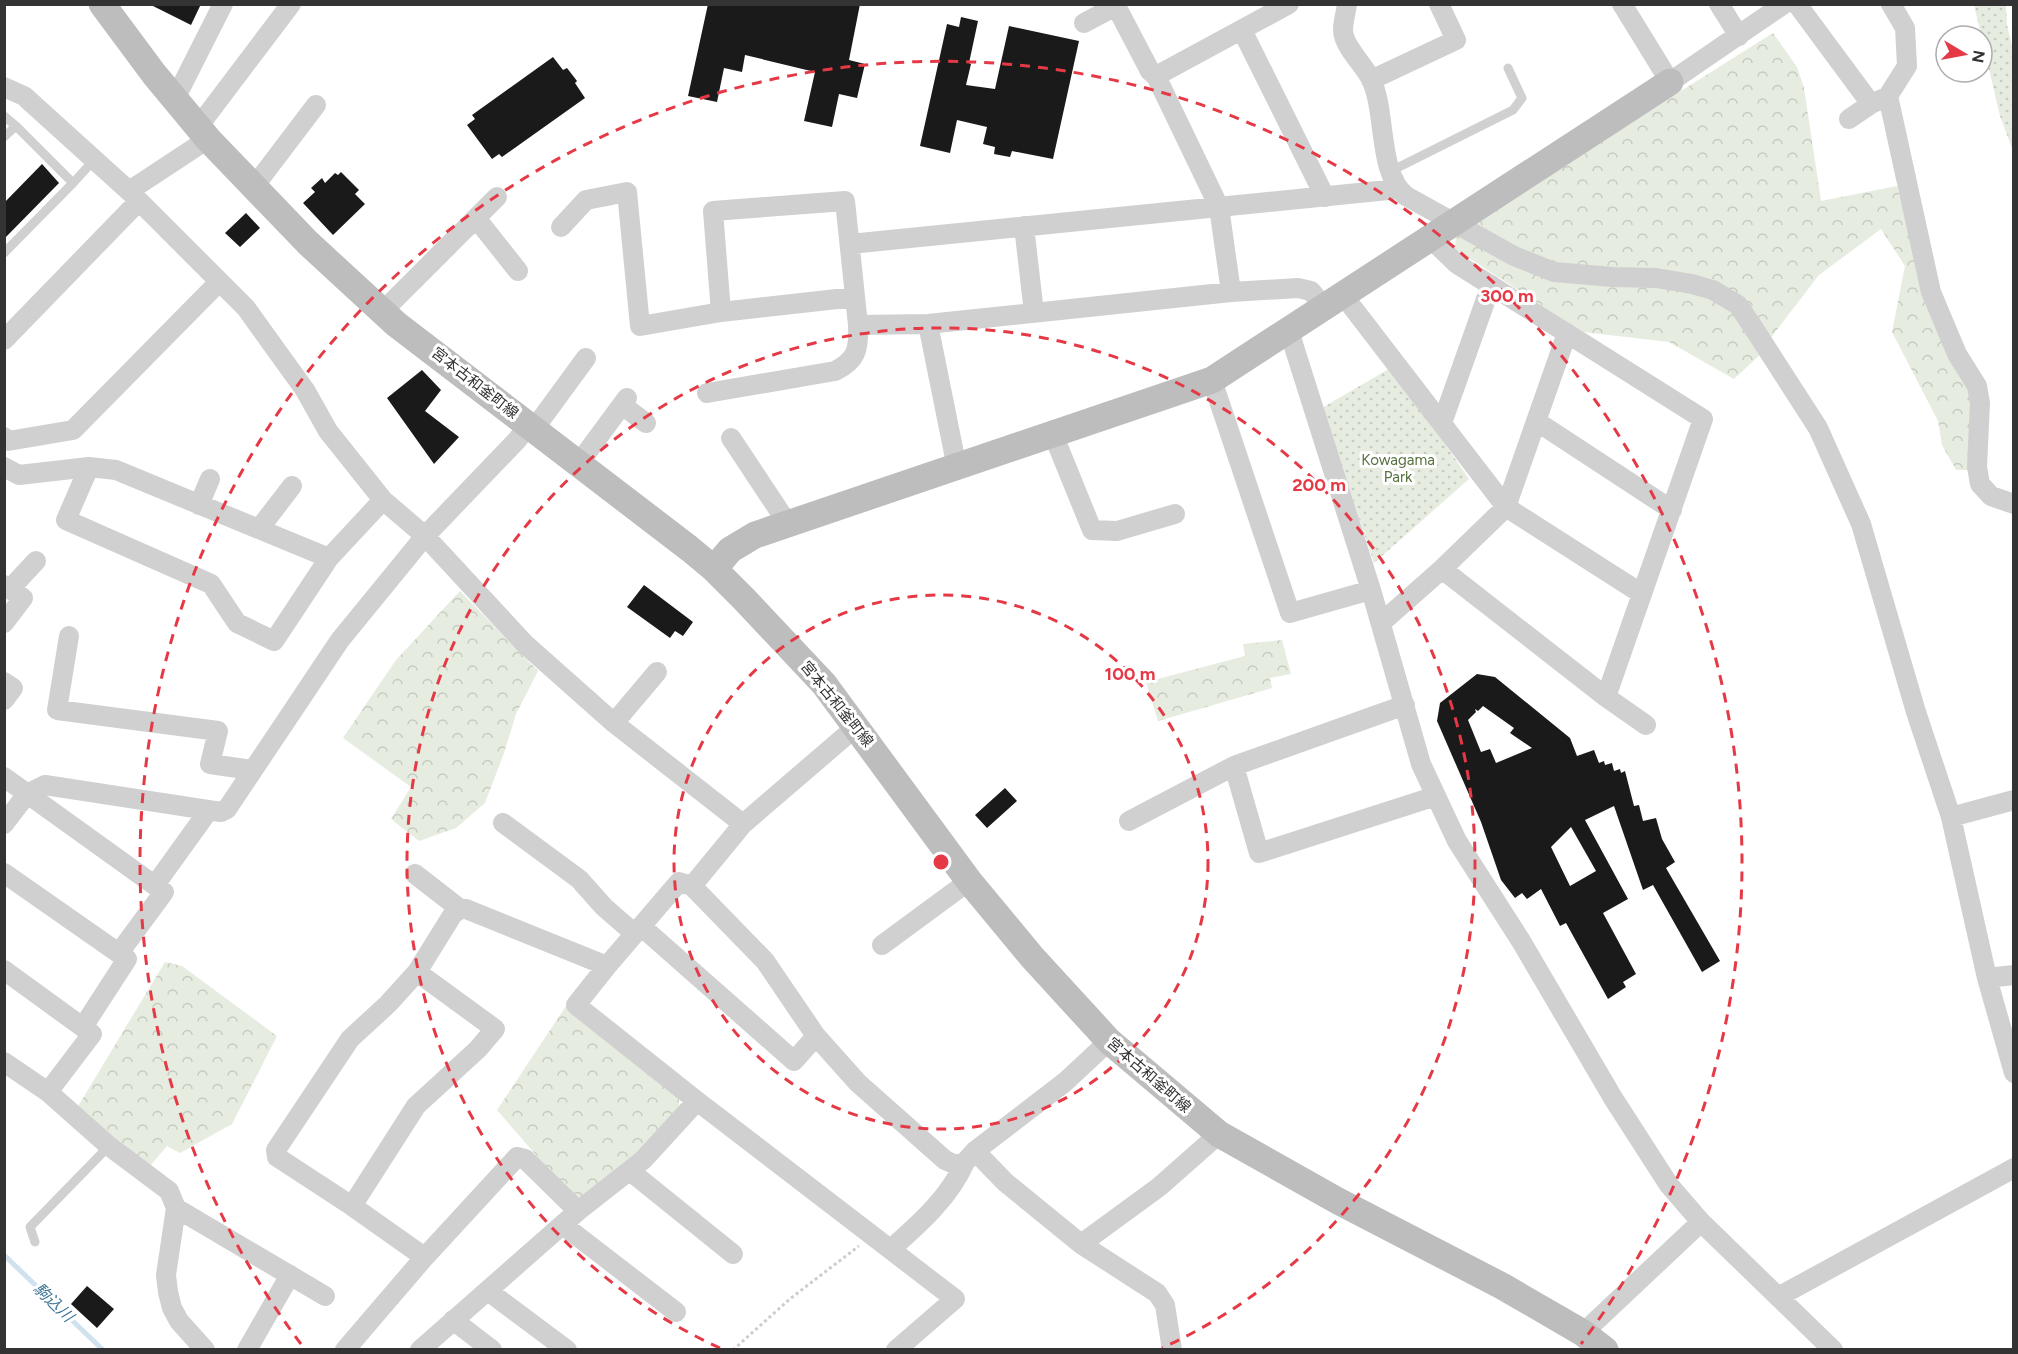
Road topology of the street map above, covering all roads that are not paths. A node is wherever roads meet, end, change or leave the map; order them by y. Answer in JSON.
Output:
{"nodes":[{"id":1,"x":102,"y":4,"type":"edge"},
{"id":2,"x":223,"y":4,"type":"edge"},
{"id":3,"x":291,"y":4,"type":"edge"},
{"id":4,"x":1289,"y":4,"type":"edge"},
{"id":5,"x":1347,"y":4,"type":"edge"},
{"id":6,"x":1439,"y":4,"type":"edge"},
{"id":7,"x":1622,"y":4,"type":"edge"},
{"id":8,"x":1719,"y":4,"type":"edge"},
{"id":9,"x":1784,"y":4,"type":"edge"},
{"id":10,"x":1797,"y":4,"type":"edge"},
{"id":11,"x":1891,"y":4,"type":"edge"},
{"id":12,"x":1084,"y":23,"type":"dead end"},
{"id":13,"x":1242,"y":30,"type":"junction"},
{"id":14,"x":1739,"y":36,"type":"junction"},
{"id":15,"x":1508,"y":68,"type":"dead end"},
{"id":16,"x":1156,"y":76,"type":"junction"},
{"id":17,"x":1371,"y":80,"type":"junction"},
{"id":18,"x":1670,"y":82,"type":"junction"},
{"id":19,"x":4,"y":87,"type":"edge"},
{"id":20,"x":175,"y":99,"type":"junction"},
{"id":21,"x":1879,"y":100,"type":"junction"},
{"id":22,"x":316,"y":105,"type":"dead end"},
{"id":23,"x":4,"y":116,"type":"edge"},
{"id":24,"x":1849,"y":119,"type":"dead end"},
{"id":25,"x":16,"y":126,"type":"junction"},
{"id":26,"x":203,"y":133,"type":"junction"},
{"id":27,"x":4,"y":137,"type":"edge"},
{"id":28,"x":94,"y":160,"type":"junction"},
{"id":29,"x":1394,"y":180,"type":"junction"},
{"id":30,"x":73,"y":183,"type":"junction"},
{"id":31,"x":253,"y":188,"type":"junction"},
{"id":32,"x":134,"y":196,"type":"junction"},
{"id":33,"x":497,"y":197,"type":"dead end"},
{"id":34,"x":1325,"y":197,"type":"junction"},
{"id":35,"x":1219,"y":207,"type":"junction"},
{"id":36,"x":476,"y":218,"type":"junction"},
{"id":37,"x":1455,"y":222,"type":"junction"},
{"id":38,"x":1024,"y":226,"type":"junction"},
{"id":39,"x":561,"y":227,"type":"dead end"},
{"id":40,"x":1431,"y":239,"type":"junction"},
{"id":41,"x":850,"y":244,"type":"junction"},
{"id":42,"x":4,"y":253,"type":"edge"},
{"id":43,"x":518,"y":272,"type":"dead end"},
{"id":44,"x":219,"y":282,"type":"junction"},
{"id":45,"x":1491,"y":285,"type":"junction"},
{"id":46,"x":1231,"y":292,"type":"junction"},
{"id":47,"x":855,"y":297,"type":"junction"},
{"id":48,"x":1334,"y":301,"type":"junction"},
{"id":49,"x":383,"y":312,"type":"junction"},
{"id":50,"x":721,"y":312,"type":"junction"},
{"id":51,"x":1034,"y":313,"type":"junction"},
{"id":52,"x":928,"y":324,"type":"junction"},
{"id":53,"x":858,"y":325,"type":"junction"},
{"id":54,"x":1289,"y":331,"type":"junction"},
{"id":55,"x":1568,"y":333,"type":"junction"},
{"id":56,"x":4,"y":340,"type":"edge"},
{"id":57,"x":586,"y":358,"type":"dead end"},
{"id":58,"x":1212,"y":380,"type":"junction"},
{"id":59,"x":707,"y":393,"type":"dead end"},
{"id":60,"x":1536,"y":421,"type":"junction"},
{"id":61,"x":645,"y":423,"type":"dead end"},
{"id":62,"x":1442,"y":423,"type":"junction"},
{"id":63,"x":531,"y":427,"type":"junction"},
{"id":64,"x":1053,"y":434,"type":"junction"},
{"id":65,"x":4,"y":437,"type":"edge"},
{"id":66,"x":731,"y":438,"type":"dead end"},
{"id":67,"x":579,"y":463,"type":"junction"},
{"id":68,"x":4,"y":466,"type":"edge"},
{"id":69,"x":89,"y":467,"type":"junction"},
{"id":70,"x":957,"y":468,"type":"junction"},
{"id":71,"x":210,"y":479,"type":"dead end"},
{"id":72,"x":292,"y":486,"type":"dead end"},
{"id":73,"x":383,"y":500,"type":"junction"},
{"id":74,"x":2013,"y":504,"type":"edge"},
{"id":75,"x":199,"y":505,"type":"junction"},
{"id":76,"x":1506,"y":507,"type":"junction"},
{"id":77,"x":1672,"y":510,"type":"junction"},
{"id":78,"x":1175,"y":514,"type":"dead end"},
{"id":79,"x":788,"y":524,"type":"junction"},
{"id":80,"x":259,"y":529,"type":"junction"},
{"id":81,"x":424,"y":536,"type":"junction"},
{"id":82,"x":329,"y":558,"type":"junction"},
{"id":83,"x":36,"y":561,"type":"dead end"},
{"id":84,"x":714,"y":569,"type":"junction"},
{"id":85,"x":1443,"y":569,"type":"junction"},
{"id":86,"x":7,"y":587,"type":"edge"},
{"id":87,"x":1371,"y":590,"type":"junction"},
{"id":88,"x":1642,"y":594,"type":"junction"},
{"id":89,"x":4,"y":623,"type":"edge"},
{"id":90,"x":1381,"y":623,"type":"junction"},
{"id":91,"x":69,"y":636,"type":"dead end"},
{"id":92,"x":657,"y":672,"type":"dead end"},
{"id":93,"x":4,"y":682,"type":"edge"},
{"id":94,"x":1606,"y":697,"type":"junction"},
{"id":95,"x":4,"y":700,"type":"edge"},
{"id":96,"x":1405,"y":705,"type":"junction"},
{"id":97,"x":614,"y":723,"type":"junction"},
{"id":98,"x":1646,"y":725,"type":"dead end"},
{"id":99,"x":857,"y":726,"type":"junction"},
{"id":100,"x":1234,"y":766,"type":"junction"},
{"id":101,"x":252,"y":770,"type":"junction"},
{"id":102,"x":4,"y":777,"type":"edge"},
{"id":103,"x":27,"y":794,"type":"junction"},
{"id":104,"x":1436,"y":796,"type":"junction"},
{"id":105,"x":2013,"y":800,"type":"edge"},
{"id":106,"x":209,"y":810,"type":"junction"},
{"id":107,"x":1951,"y":817,"type":"junction"},
{"id":108,"x":1129,"y":821,"type":"dead end"},
{"id":109,"x":503,"y":823,"type":"dead end"},
{"id":110,"x":4,"y":824,"type":"edge"},
{"id":111,"x":743,"y":824,"type":"junction"},
{"id":112,"x":4,"y":873,"type":"edge"},
{"id":113,"x":415,"y":874,"type":"dead end"},
{"id":114,"x":969,"y":880,"type":"junction"},
{"id":115,"x":155,"y":885,"type":"junction"},
{"id":116,"x":692,"y":886,"type":"junction"},
{"id":117,"x":460,"y":909,"type":"junction"},
{"id":118,"x":638,"y":930,"type":"junction"},
{"id":119,"x":882,"y":945,"type":"dead end"},
{"id":120,"x":119,"y":953,"type":"junction"},
{"id":121,"x":607,"y":966,"type":"junction"},
{"id":122,"x":4,"y":970,"type":"edge"},
{"id":123,"x":417,"y":972,"type":"junction"},
{"id":124,"x":2013,"y":975,"type":"edge"},
{"id":125,"x":1987,"y":978,"type":"junction"},
{"id":126,"x":83,"y":1027,"type":"junction"},
{"id":127,"x":816,"y":1036,"type":"junction"},
{"id":128,"x":1109,"y":1041,"type":"junction"},
{"id":129,"x":4,"y":1062,"type":"edge"},
{"id":130,"x":2013,"y":1073,"type":"edge"},
{"id":131,"x":48,"y":1092,"type":"junction"},
{"id":132,"x":697,"y":1101,"type":"junction"},
{"id":133,"x":1219,"y":1134,"type":"junction"},
{"id":134,"x":109,"y":1146,"type":"junction"},
{"id":135,"x":970,"y":1156,"type":"junction"},
{"id":136,"x":2013,"y":1168,"type":"edge"},
{"id":137,"x":630,"y":1170,"type":"junction"},
{"id":138,"x":352,"y":1206,"type":"junction"},
{"id":139,"x":176,"y":1208,"type":"junction"},
{"id":140,"x":578,"y":1211,"type":"junction"},
{"id":141,"x":1701,"y":1222,"type":"junction"},
{"id":142,"x":562,"y":1225,"type":"junction"},
{"id":143,"x":35,"y":1242,"type":"dead end"},
{"id":144,"x":1081,"y":1244,"type":"junction"},
{"id":145,"x":891,"y":1249,"type":"junction"},
{"id":146,"x":733,"y":1254,"type":"dead end"},
{"id":147,"x":423,"y":1259,"type":"junction"},
{"id":148,"x":290,"y":1275,"type":"junction"},
{"id":149,"x":488,"y":1291,"type":"junction"},
{"id":150,"x":326,"y":1296,"type":"dead end"},
{"id":151,"x":1779,"y":1297,"type":"junction"},
{"id":152,"x":676,"y":1312,"type":"dead end"},
{"id":153,"x":453,"y":1320,"type":"junction"},
{"id":154,"x":1583,"y":1333,"type":"junction"},
{"id":155,"x":205,"y":1350,"type":"edge"},
{"id":156,"x":247,"y":1350,"type":"edge"},
{"id":157,"x":345,"y":1350,"type":"edge"},
{"id":158,"x":420,"y":1350,"type":"edge"},
{"id":159,"x":492,"y":1350,"type":"edge"},
{"id":160,"x":567,"y":1350,"type":"edge"},
{"id":161,"x":896,"y":1350,"type":"edge"},
{"id":162,"x":1172,"y":1350,"type":"edge"},
{"id":163,"x":1605,"y":1350,"type":"edge"},
{"id":164,"x":1833,"y":1350,"type":"edge"}],
"edges":[{"from":1,"to":20,"type":"street","name":"宮本古和釜町線"},
{"from":2,"to":20,"type":"street"},
{"from":3,"to":26,"type":"street"},
{"from":4,"to":13,"type":"street"},
{"from":5,"to":17,"type":"street"},
{"from":6,"to":17,"type":"street"},
{"from":7,"to":18,"type":"street"},
{"from":8,"to":14,"type":"street"},
{"from":9,"to":14,"type":"street"},
{"from":10,"to":21,"type":"street"},
{"from":11,"to":21,"type":"street"},
{"from":12,"to":16,"type":"street"},
{"from":13,"to":16,"type":"street"},
{"from":13,"to":34,"type":"street"},
{"from":14,"to":18,"type":"street"},
{"from":15,"to":29,"type":"lane"},
{"from":16,"to":35,"type":"street"},
{"from":17,"to":29,"type":"street"},
{"from":18,"to":37,"type":"street"},
{"from":19,"to":28,"type":"street"},
{"from":20,"to":26,"type":"street","name":"宮本古和釜町線"},
{"from":21,"to":24,"type":"street"},
{"from":21,"to":74,"type":"street"},
{"from":22,"to":31,"type":"street"},
{"from":23,"to":25,"type":"lane"},
{"from":25,"to":27,"type":"lane"},
{"from":25,"to":30,"type":"lane"},
{"from":26,"to":31,"type":"street","name":"宮本古和釜町線"},
{"from":26,"to":32,"type":"street"},
{"from":28,"to":30,"type":"lane"},
{"from":28,"to":32,"type":"street"},
{"from":29,"to":34,"type":"street"},
{"from":29,"to":37,"type":"street"},
{"from":30,"to":42,"type":"lane"},
{"from":31,"to":49,"type":"street","name":"宮本古和釜町線"},
{"from":32,"to":44,"type":"street"},
{"from":32,"to":56,"type":"street"},
{"from":33,"to":36,"type":"street"},
{"from":34,"to":35,"type":"street"},
{"from":35,"to":38,"type":"street"},
{"from":35,"to":46,"type":"street"},
{"from":36,"to":43,"type":"street"},
{"from":36,"to":49,"type":"street"},
{"from":37,"to":40,"type":"street"},
{"from":37,"to":107,"type":"street"},
{"from":38,"to":41,"type":"street"},
{"from":38,"to":51,"type":"street"},
{"from":39,"to":50,"type":"street"},
{"from":40,"to":45,"type":"street"},
{"from":40,"to":48,"type":"street"},
{"from":41,"to":47,"type":"street"},
{"from":41,"to":50,"type":"street"},
{"from":44,"to":65,"type":"street"},
{"from":44,"to":73,"type":"street"},
{"from":45,"to":55,"type":"street"},
{"from":45,"to":62,"type":"street"},
{"from":46,"to":48,"type":"street"},
{"from":46,"to":51,"type":"street"},
{"from":47,"to":50,"type":"street"},
{"from":47,"to":53,"type":"street"},
{"from":48,"to":54,"type":"street"},
{"from":48,"to":62,"type":"street"},
{"from":49,"to":63,"type":"street","name":"宮本古和釜町線"},
{"from":51,"to":52,"type":"street"},
{"from":52,"to":53,"type":"street"},
{"from":52,"to":70,"type":"street"},
{"from":53,"to":59,"type":"street"},
{"from":54,"to":58,"type":"street"},
{"from":54,"to":87,"type":"street"},
{"from":55,"to":60,"type":"street"},
{"from":55,"to":77,"type":"street"},
{"from":57,"to":63,"type":"street"},
{"from":58,"to":64,"type":"street"},
{"from":58,"to":87,"type":"street"},
{"from":60,"to":76,"type":"street"},
{"from":60,"to":77,"type":"street"},
{"from":61,"to":67,"type":"street"},
{"from":62,"to":76,"type":"street"},
{"from":63,"to":67,"type":"street","name":"宮本古和釜町線"},
{"from":63,"to":81,"type":"street"},
{"from":64,"to":70,"type":"street"},
{"from":64,"to":78,"type":"street"},
{"from":66,"to":79,"type":"street"},
{"from":67,"to":84,"type":"street","name":"宮本古和釜町線"},
{"from":68,"to":69,"type":"street"},
{"from":69,"to":75,"type":"street"},
{"from":69,"to":82,"type":"street"},
{"from":70,"to":79,"type":"street"},
{"from":71,"to":75,"type":"street"},
{"from":72,"to":80,"type":"street"},
{"from":73,"to":81,"type":"street"},
{"from":73,"to":82,"type":"street"},
{"from":75,"to":80,"type":"street"},
{"from":76,"to":85,"type":"street"},
{"from":76,"to":88,"type":"street"},
{"from":77,"to":88,"type":"street"},
{"from":79,"to":84,"type":"street"},
{"from":80,"to":82,"type":"street"},
{"from":81,"to":97,"type":"street"},
{"from":81,"to":101,"type":"street"},
{"from":83,"to":86,"type":"street"},
{"from":84,"to":99,"type":"street","name":"宮本古和釜町線"},
{"from":85,"to":90,"type":"street"},
{"from":85,"to":94,"type":"street"},
{"from":86,"to":89,"type":"street"},
{"from":87,"to":90,"type":"street"},
{"from":88,"to":94,"type":"street"},
{"from":90,"to":96,"type":"street"},
{"from":91,"to":101,"type":"street"},
{"from":92,"to":97,"type":"street"},
{"from":93,"to":95,"type":"street"},
{"from":94,"to":98,"type":"street"},
{"from":96,"to":100,"type":"street"},
{"from":96,"to":104,"type":"street"},
{"from":97,"to":111,"type":"street"},
{"from":99,"to":111,"type":"street"},
{"from":99,"to":114,"type":"street","name":"宮本古和釜町線"},
{"from":100,"to":104,"type":"street"},
{"from":100,"to":108,"type":"street"},
{"from":101,"to":106,"type":"street"},
{"from":102,"to":103,"type":"street"},
{"from":103,"to":106,"type":"street"},
{"from":103,"to":110,"type":"street"},
{"from":103,"to":115,"type":"street"},
{"from":104,"to":141,"type":"street"},
{"from":105,"to":107,"type":"street"},
{"from":106,"to":115,"type":"street"},
{"from":107,"to":125,"type":"street"},
{"from":109,"to":118,"type":"street"},
{"from":111,"to":116,"type":"street"},
{"from":112,"to":120,"type":"street"},
{"from":113,"to":117,"type":"street"},
{"from":114,"to":119,"type":"street"},
{"from":114,"to":128,"type":"street","name":"宮本古和釜町線"},
{"from":115,"to":120,"type":"street"},
{"from":116,"to":118,"type":"street"},
{"from":116,"to":127,"type":"street"},
{"from":117,"to":121,"type":"street"},
{"from":117,"to":123,"type":"street"},
{"from":118,"to":121,"type":"street"},
{"from":118,"to":127,"type":"street"},
{"from":120,"to":126,"type":"street"},
{"from":121,"to":132,"type":"street"},
{"from":122,"to":126,"type":"street"},
{"from":123,"to":138,"type":"street"},
{"from":123,"to":138,"type":"street"},
{"from":124,"to":125,"type":"street"},
{"from":125,"to":130,"type":"street"},
{"from":126,"to":131,"type":"street"},
{"from":127,"to":135,"type":"street"},
{"from":128,"to":133,"type":"street","name":"宮本古和釜町線"},
{"from":128,"to":135,"type":"street"},
{"from":129,"to":131,"type":"street"},
{"from":131,"to":134,"type":"street"},
{"from":132,"to":137,"type":"street"},
{"from":132,"to":145,"type":"street"},
{"from":133,"to":144,"type":"street"},
{"from":133,"to":154,"type":"street","name":"宮本古和釜町線"},
{"from":134,"to":139,"type":"street"},
{"from":134,"to":143,"type":"lane"},
{"from":135,"to":144,"type":"street"},
{"from":135,"to":145,"type":"street"},
{"from":136,"to":151,"type":"street"},
{"from":137,"to":140,"type":"street"},
{"from":137,"to":146,"type":"street"},
{"from":138,"to":147,"type":"street"},
{"from":139,"to":148,"type":"street"},
{"from":139,"to":155,"type":"street"},
{"from":140,"to":142,"type":"street"},
{"from":140,"to":147,"type":"street"},
{"from":141,"to":151,"type":"street"},
{"from":141,"to":154,"type":"street"},
{"from":142,"to":149,"type":"street"},
{"from":142,"to":152,"type":"street"},
{"from":144,"to":162,"type":"street"},
{"from":145,"to":161,"type":"street"},
{"from":147,"to":157,"type":"street"},
{"from":148,"to":150,"type":"street"},
{"from":148,"to":156,"type":"street"},
{"from":149,"to":153,"type":"street"},
{"from":149,"to":160,"type":"street"},
{"from":151,"to":164,"type":"street"},
{"from":153,"to":158,"type":"street"},
{"from":153,"to":159,"type":"street"},
{"from":154,"to":163,"type":"street","name":"宮本古和釜町線"}]}
